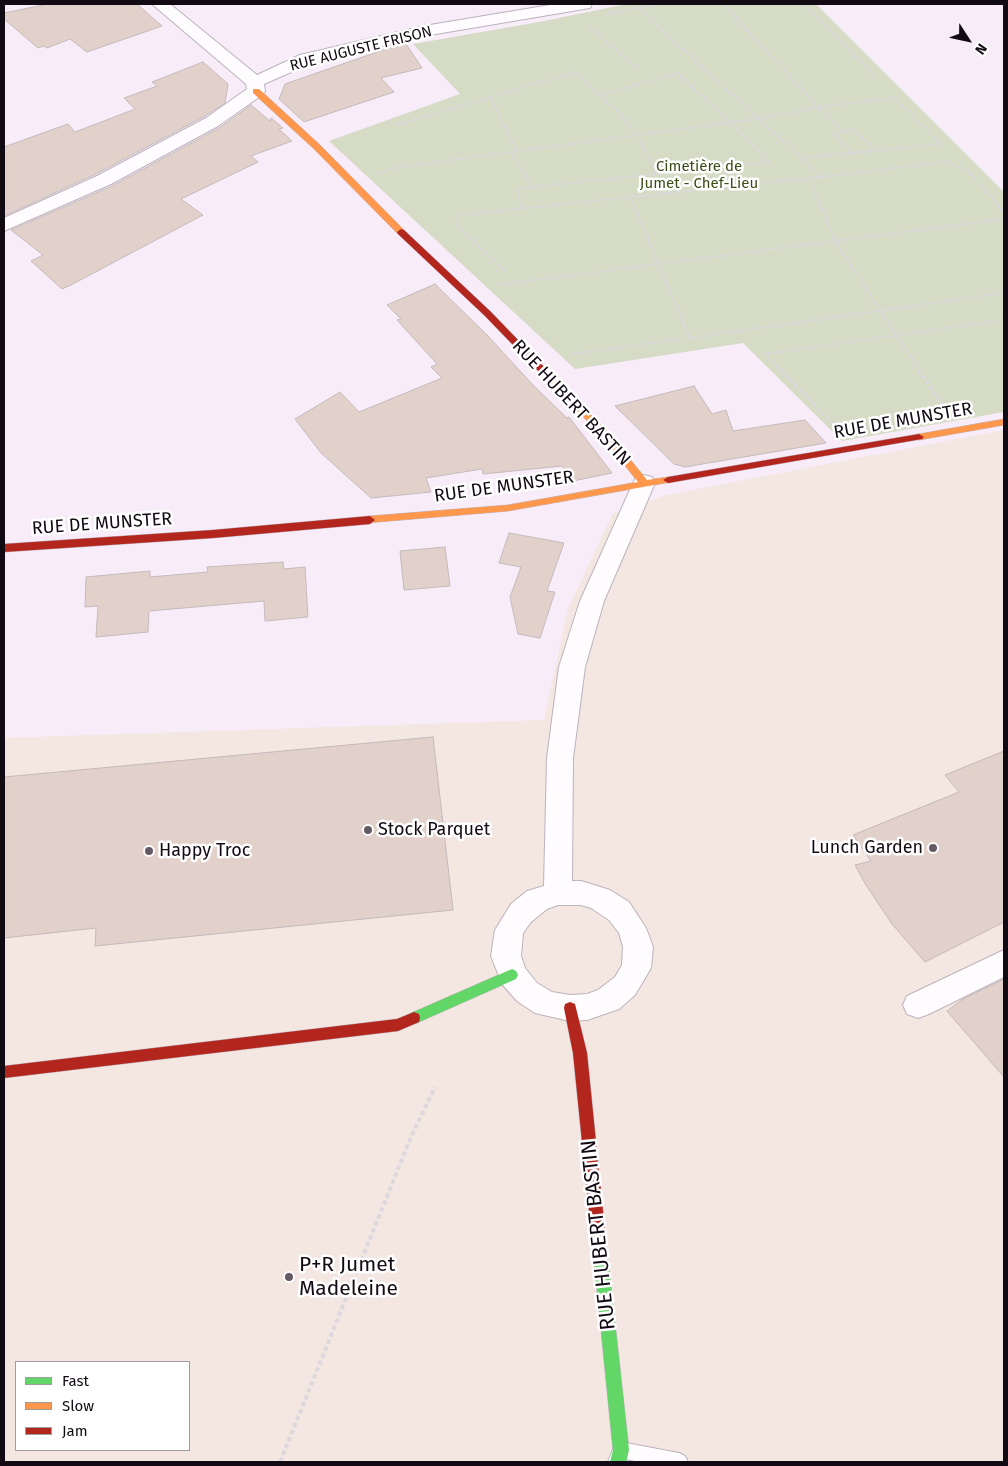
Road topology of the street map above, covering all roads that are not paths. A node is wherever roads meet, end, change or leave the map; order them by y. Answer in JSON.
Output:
{"nodes":[{"id":1,"x":160,"y":4,"type":"edge"},
{"id":2,"x":577,"y":10,"type":"edge"},
{"id":3,"x":255,"y":87,"type":"junction"},
{"id":4,"x":4,"y":225,"type":"edge"},
{"id":5,"x":1004,"y":422,"type":"edge"},
{"id":6,"x":644,"y":483,"type":"junction"},
{"id":7,"x":4,"y":548,"type":"edge"},
{"id":8,"x":558,"y":894,"type":"junction"},
{"id":9,"x":1004,"y":963,"type":"edge"},
{"id":10,"x":512,"y":975,"type":"junction"},
{"id":11,"x":918,"y":1005,"type":"dead end"},
{"id":12,"x":570,"y":1008,"type":"junction"},
{"id":13,"x":4,"y":1072,"type":"edge"},
{"id":14,"x":618,"y":1458,"type":"edge"},
{"id":15,"x":679,"y":1462,"type":"edge"}],
"edges":[{"from":1,"to":3,"type":"street"},
{"from":2,"to":3,"type":"street","name":"RUE AUGUSTE FRISON"},
{"from":3,"to":4,"type":"street","name":"RUE AUGUSTE FRISON"},
{"from":3,"to":6,"type":"street","name":"RUE HUBERT BASTIN"},
{"from":5,"to":6,"type":"street","name":"RUE DE MUNSTER"},
{"from":6,"to":7,"type":"street","name":"RUE DE MUNSTER"},
{"from":6,"to":8,"type":"street","name":"RUE HUBERT BASTIN"},
{"from":8,"to":10,"type":"street"},
{"from":8,"to":12,"type":"street"},
{"from":9,"to":11,"type":"street"},
{"from":10,"to":12,"type":"street"},
{"from":10,"to":13,"type":"street"},
{"from":12,"to":14,"type":"street","name":"RUE HUBERT BASTIN"},
{"from":14,"to":15,"type":"lane"}]}
